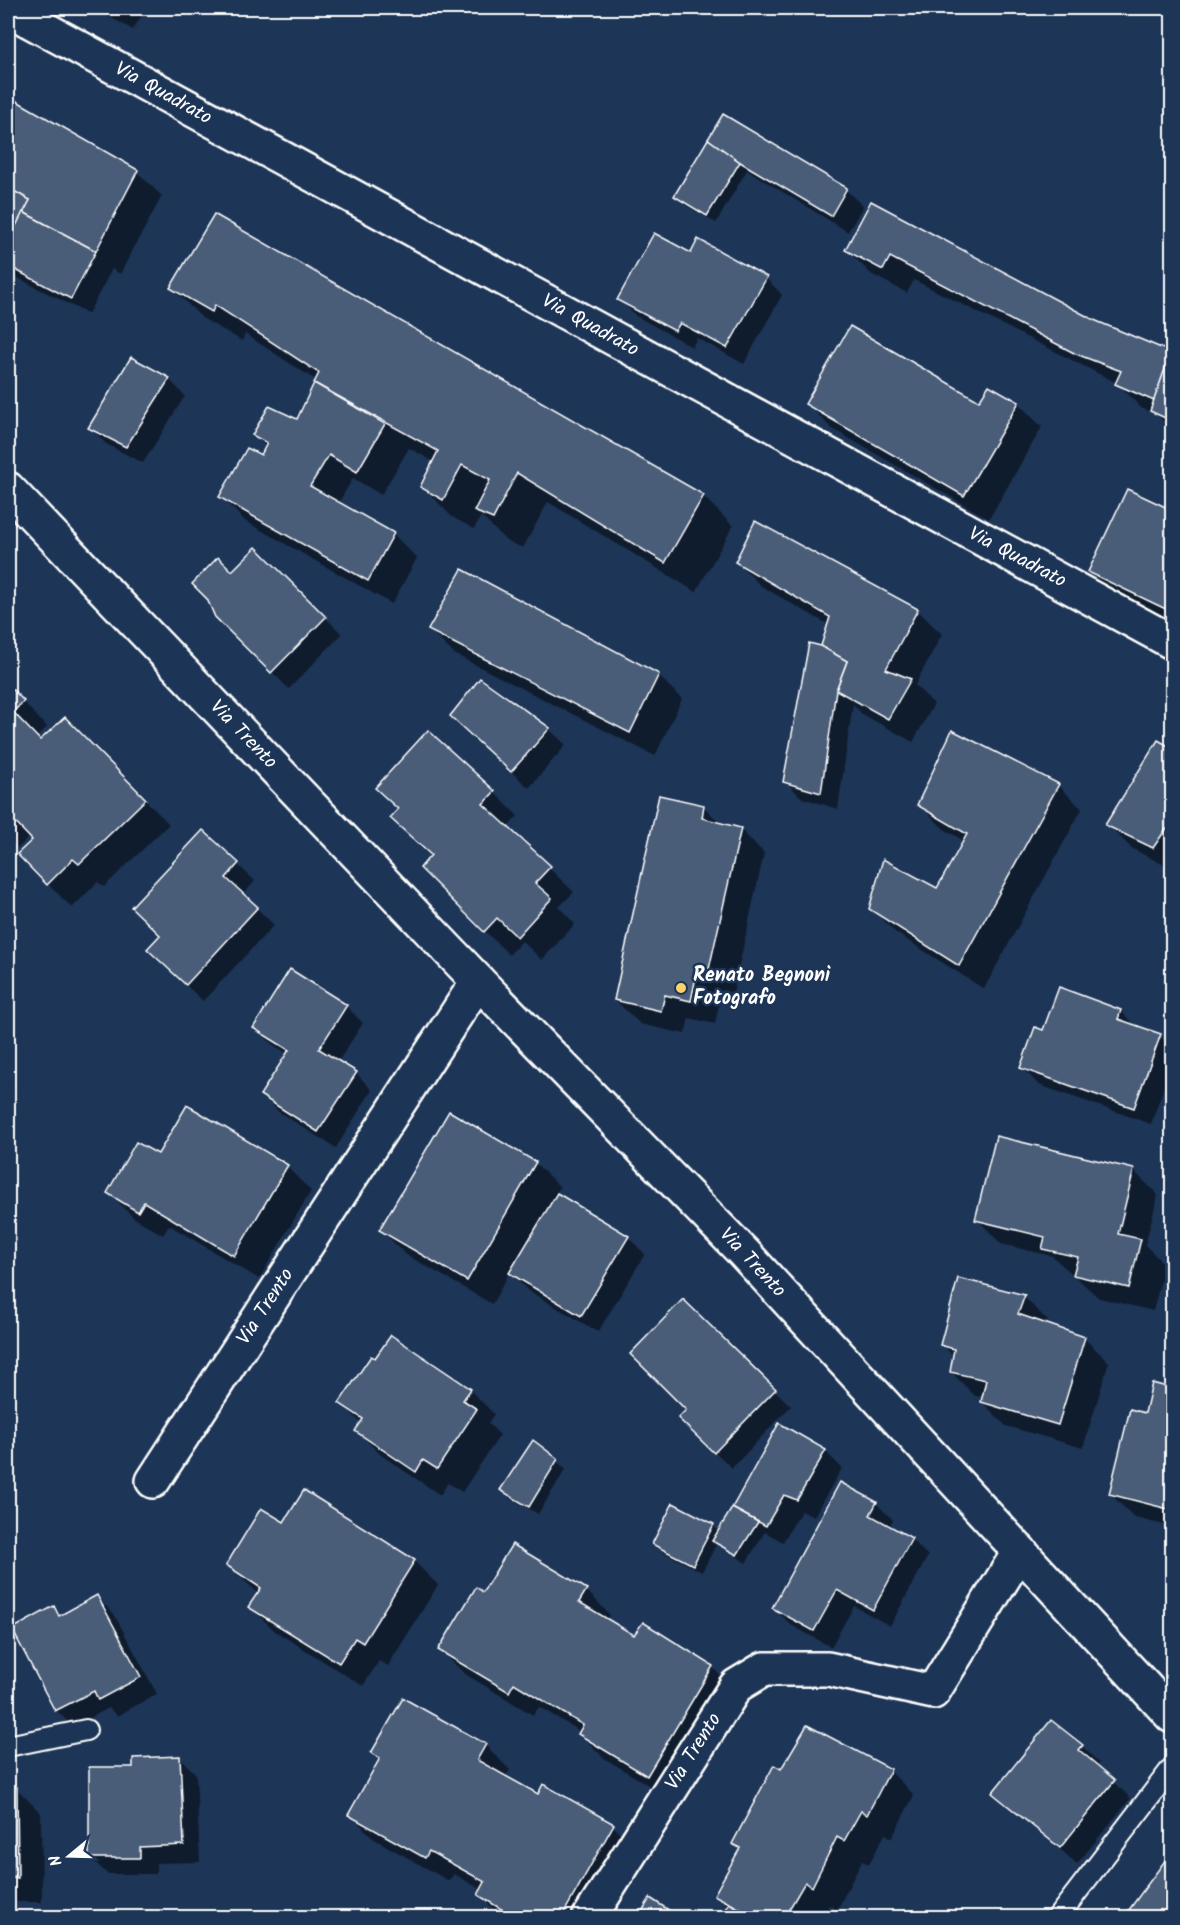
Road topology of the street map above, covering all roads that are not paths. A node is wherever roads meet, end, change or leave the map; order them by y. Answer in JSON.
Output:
{"nodes":[{"id":1,"x":8,"y":9,"type":"edge"},
{"id":2,"x":8,"y":489,"type":"edge"},
{"id":3,"x":1173,"y":642,"type":"edge"},
{"id":4,"x":477,"y":981,"type":"junction"},
{"id":5,"x":153,"y":1481,"type":"dead end"},
{"id":6,"x":1020,"y":1551,"type":"junction"},
{"id":7,"x":1173,"y":1716,"type":"edge"},
{"id":8,"x":86,"y":1730,"type":"dead end"},
{"id":9,"x":8,"y":1746,"type":"edge"},
{"id":10,"x":1173,"y":1768,"type":"edge"},
{"id":11,"x":589,"y":1917,"type":"edge"},
{"id":12,"x":1057,"y":1917,"type":"edge"}],
"edges":[{"from":1,"to":3,"type":"street","name":"Via Quadrato"},
{"from":2,"to":4,"type":"street","name":"Via Trento"},
{"from":4,"to":5,"type":"street","name":"Via Trento"},
{"from":4,"to":6,"type":"street","name":"Via Trento"},
{"from":6,"to":7,"type":"street","name":"Via Trento"},
{"from":6,"to":11,"type":"street","name":"Via Trento"},
{"from":8,"to":9,"type":"lane"},
{"from":10,"to":12,"type":"lane"}]}
